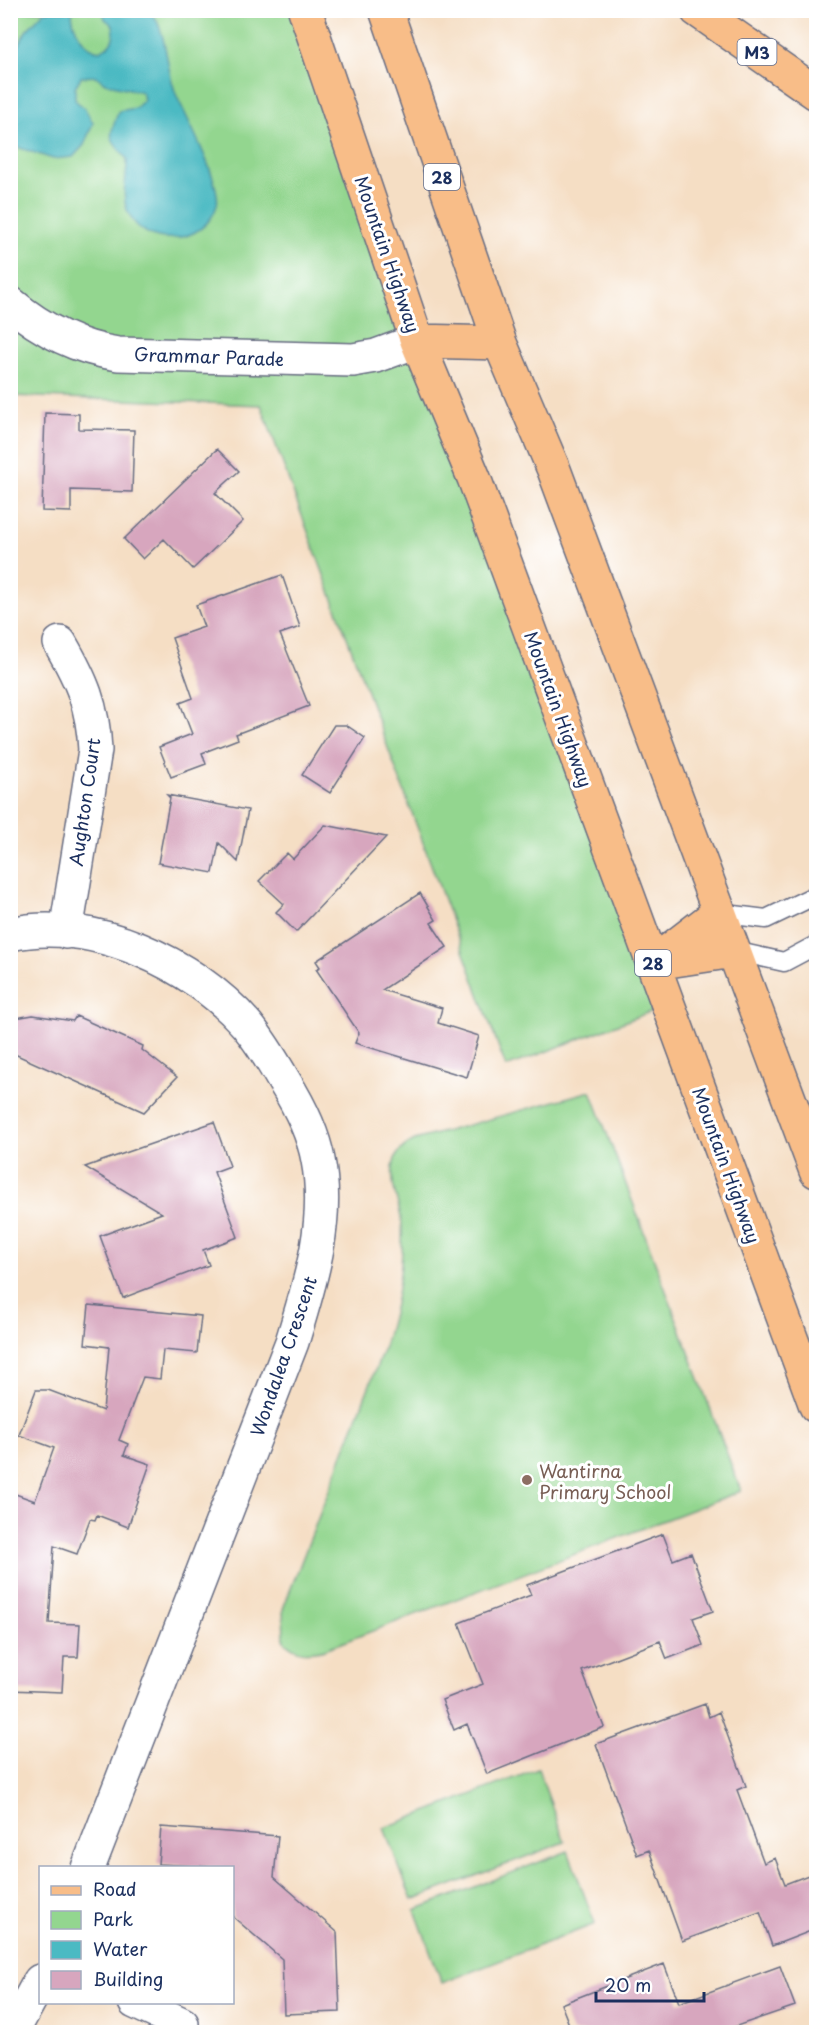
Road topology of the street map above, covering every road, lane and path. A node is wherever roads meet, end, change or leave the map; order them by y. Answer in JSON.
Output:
{"nodes":[{"id":1,"x":305,"y":10,"type":"edge"},
{"id":2,"x":386,"y":10,"type":"edge"},
{"id":3,"x":696,"y":10,"type":"edge"},
{"id":4,"x":816,"y":93,"type":"edge"},
{"id":5,"x":10,"y":303,"type":"edge"},
{"id":6,"x":417,"y":341,"type":"junction"},
{"id":7,"x":500,"y":343,"type":"junction"},
{"id":8,"x":60,"y":643,"type":"dead end"},
{"id":9,"x":816,"y":895,"type":"edge"},
{"id":10,"x":718,"y":913,"type":"junction"},
{"id":11,"x":66,"y":932,"type":"junction"},
{"id":12,"x":10,"y":934,"type":"edge"},
{"id":13,"x":816,"y":945,"type":"edge"},
{"id":14,"x":734,"y":951,"type":"junction"},
{"id":15,"x":653,"y":963,"type":"junction"},
{"id":16,"x":816,"y":1171,"type":"edge"},
{"id":17,"x":816,"y":1406,"type":"edge"},
{"id":18,"x":89,"y":1866,"type":"edge"},
{"id":19,"x":39,"y":1983,"type":"edge"},
{"id":20,"x":139,"y":2004,"type":"edge"},
{"id":21,"x":182,"y":2024,"type":"dead end"},
{"id":22,"x":12,"y":2032,"type":"edge"}],
"edges":[{"from":1,"to":6,"type":"main road","name":"Mountain Highway","number":"28"},
{"from":2,"to":7,"type":"main road","number":"28"},
{"from":3,"to":4,"type":"main road","number":"M3"},
{"from":5,"to":6,"type":"street","name":"Grammar Parade"},
{"from":6,"to":7,"type":"main road"},
{"from":6,"to":15,"type":"main road","name":"Mountain Highway","number":"28"},
{"from":7,"to":10,"type":"main road","number":"28"},
{"from":8,"to":11,"type":"street","name":"Aughton Court"},
{"from":9,"to":10,"type":"lane"},
{"from":10,"to":14,"type":"main road","number":"28"},
{"from":10,"to":15,"type":"main road"},
{"from":11,"to":12,"type":"street","name":"Wondalea Crescent"},
{"from":11,"to":18,"type":"street","name":"Wondalea Crescent"},
{"from":13,"to":14,"type":"lane"},
{"from":14,"to":15,"type":"main road"},
{"from":14,"to":16,"type":"main road","number":"28"},
{"from":15,"to":17,"type":"main road","name":"Mountain Highway","number":"28"},
{"from":19,"to":22,"type":"street"},
{"from":20,"to":21,"type":"street"}]}
